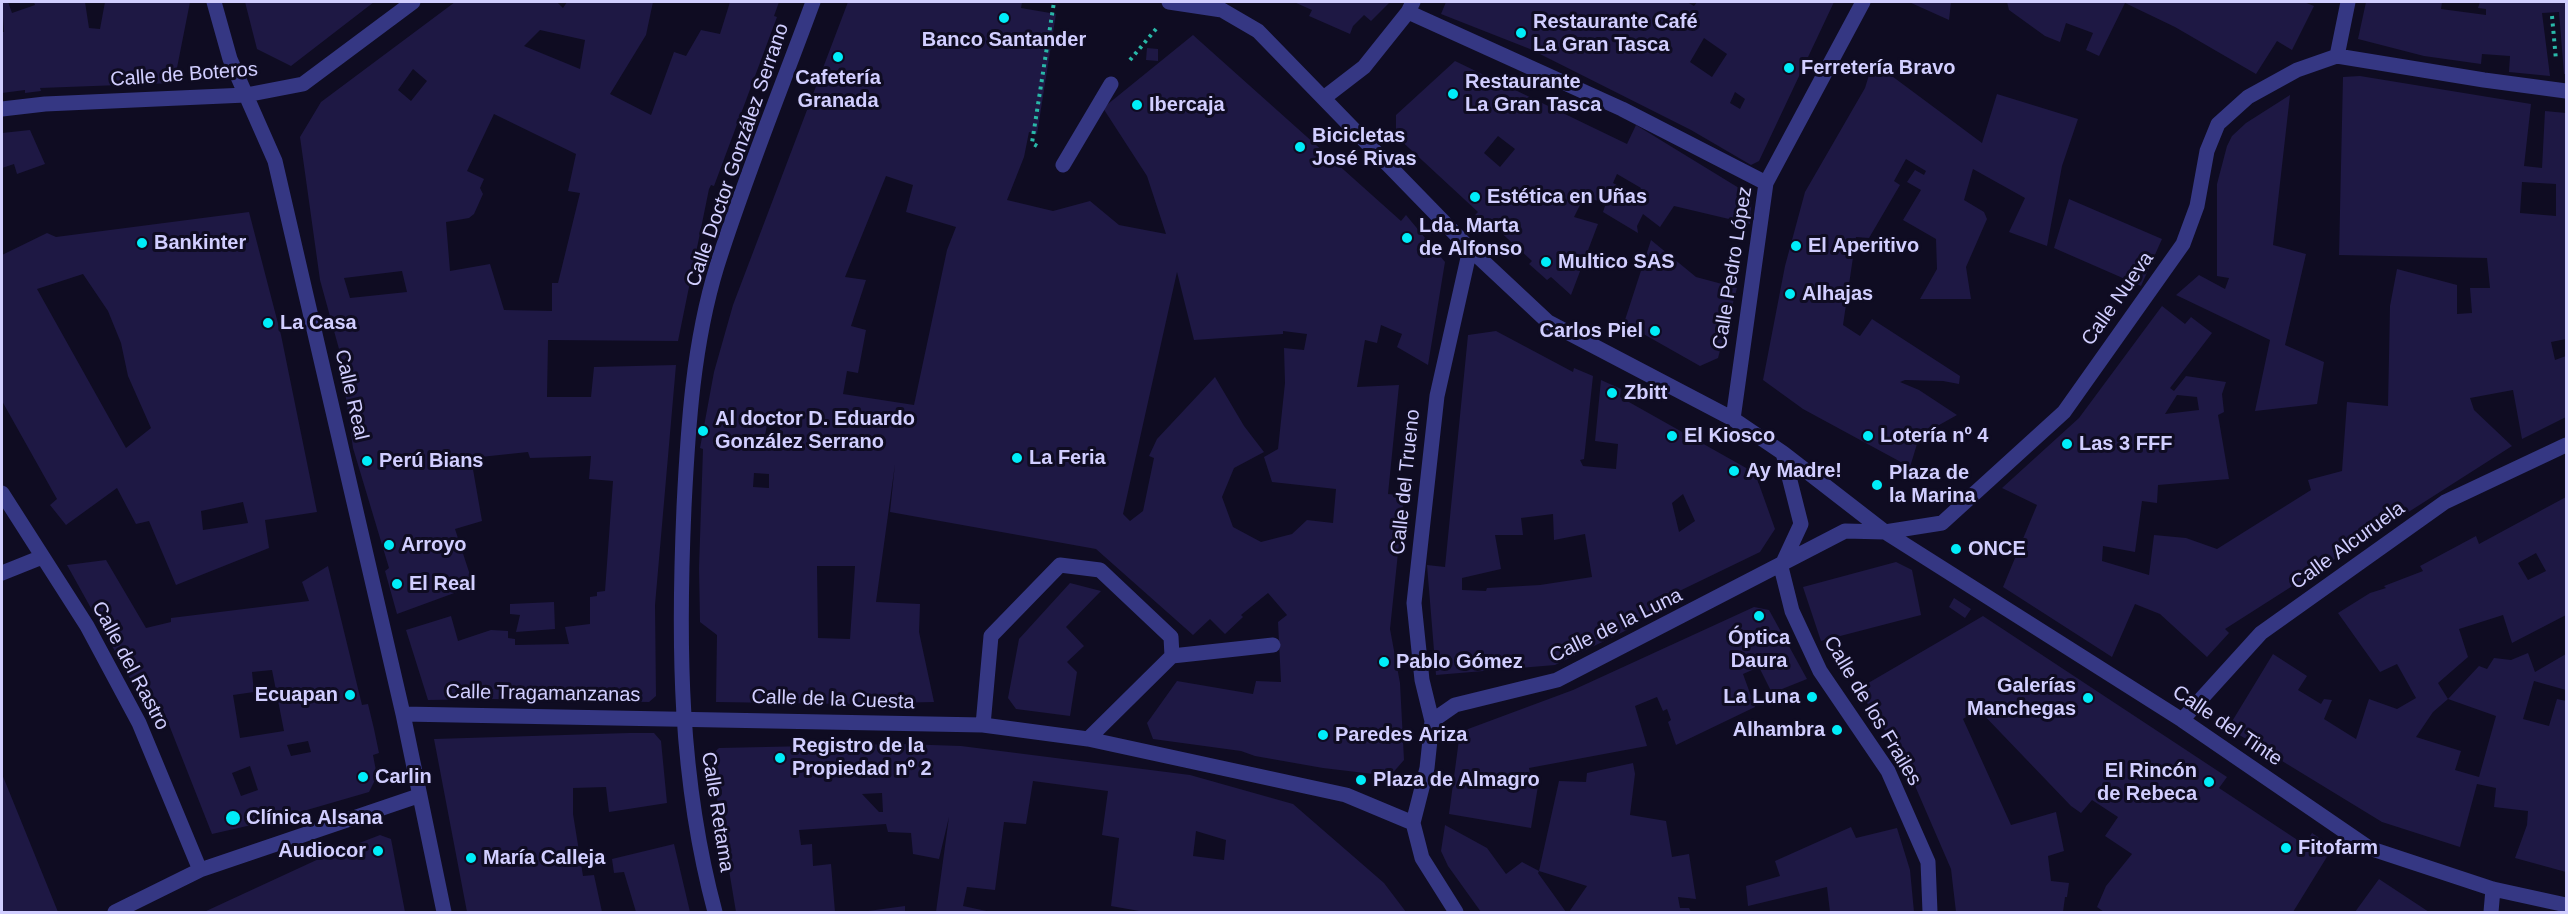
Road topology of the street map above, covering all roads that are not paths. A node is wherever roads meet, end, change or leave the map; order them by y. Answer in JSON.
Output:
{"nodes":[{"id":1,"x":214,"y":2,"type":"edge"},
{"id":2,"x":413,"y":2,"type":"edge"},
{"id":3,"x":813,"y":2,"type":"edge"},
{"id":4,"x":1173,"y":2,"type":"edge"},
{"id":5,"x":1863,"y":2,"type":"edge"},
{"id":6,"x":2348,"y":2,"type":"edge"},
{"id":7,"x":1410,"y":7,"type":"edge"},
{"id":8,"x":2337,"y":56,"type":"junction"},
{"id":9,"x":1111,"y":84,"type":"road end"},
{"id":10,"x":2563,"y":91,"type":"edge"},
{"id":11,"x":246,"y":95,"type":"junction"},
{"id":12,"x":1325,"y":97,"type":"junction"},
{"id":13,"x":2,"y":109,"type":"edge"},
{"id":14,"x":1063,"y":165,"type":"road end"},
{"id":15,"x":1766,"y":183,"type":"junction"},
{"id":16,"x":1470,"y":249,"type":"junction"},
{"id":17,"x":1733,"y":419,"type":"junction"},
{"id":18,"x":2566,"y":445,"type":"edge"},
{"id":19,"x":1783,"y":453,"type":"junction"},
{"id":20,"x":2,"y":494,"type":"edge"},
{"id":21,"x":1885,"y":532,"type":"junction"},
{"id":22,"x":42,"y":557,"type":"junction"},
{"id":23,"x":1780,"y":567,"type":"junction"},
{"id":24,"x":2,"y":573,"type":"edge"},
{"id":25,"x":1273,"y":645,"type":"dead end"},
{"id":26,"x":1172,"y":656,"type":"junction"},
{"id":27,"x":404,"y":714,"type":"junction"},
{"id":28,"x":682,"y":717,"type":"junction"},
{"id":29,"x":2182,"y":720,"type":"junction"},
{"id":30,"x":1432,"y":721,"type":"junction"},
{"id":31,"x":982,"y":725,"type":"junction"},
{"id":32,"x":1088,"y":739,"type":"junction"},
{"id":33,"x":418,"y":796,"type":"junction"},
{"id":34,"x":1413,"y":824,"type":"junction"},
{"id":35,"x":200,"y":870,"type":"junction"},
{"id":36,"x":2493,"y":889,"type":"junction"},
{"id":37,"x":2566,"y":905,"type":"edge"},
{"id":38,"x":115,"y":912,"type":"edge"},
{"id":39,"x":444,"y":912,"type":"edge"},
{"id":40,"x":715,"y":912,"type":"edge"},
{"id":41,"x":1456,"y":912,"type":"edge"},
{"id":42,"x":1930,"y":912,"type":"edge"},
{"id":43,"x":2491,"y":912,"type":"edge"}],
"edges":[{"from":1,"to":11,"type":"street","name":"Calle Real"},
{"from":2,"to":11,"type":"street","name":"Calle de Boteros"},
{"from":3,"to":28,"type":"street","name":"Calle Doctor González Serrano"},
{"from":4,"to":12,"type":"street"},
{"from":5,"to":15,"type":"street","name":"Calle Pedro López"},
{"from":6,"to":8,"type":"street"},
{"from":7,"to":12,"type":"street"},
{"from":7,"to":15,"type":"street"},
{"from":8,"to":10,"type":"street","name":"Calle Nueva"},
{"from":8,"to":21,"type":"street","name":"Calle Nueva"},
{"from":9,"to":14,"type":"street"},
{"from":11,"to":13,"type":"street","name":"Calle de Boteros"},
{"from":11,"to":27,"type":"street","name":"Calle Real"},
{"from":12,"to":16,"type":"street"},
{"from":15,"to":17,"type":"street","name":"Calle Pedro López"},
{"from":16,"to":17,"type":"street"},
{"from":16,"to":30,"type":"street","name":"Calle del Trueno"},
{"from":17,"to":19,"type":"street"},
{"from":18,"to":29,"type":"street","name":"Calle Alcuruela"},
{"from":19,"to":21,"type":"street"},
{"from":19,"to":23,"type":"street"},
{"from":20,"to":22,"type":"street","name":"Calle del Rastro"},
{"from":21,"to":23,"type":"street"},
{"from":21,"to":29,"type":"street","name":"Calle del Tinte"},
{"from":22,"to":24,"type":"street"},
{"from":22,"to":35,"type":"street","name":"Calle del Rastro"},
{"from":23,"to":30,"type":"street","name":"Calle de la Luna"},
{"from":23,"to":42,"type":"street","name":"Calle de los Frailes"},
{"from":25,"to":26,"type":"street"},
{"from":26,"to":31,"type":"street"},
{"from":26,"to":32,"type":"street"},
{"from":27,"to":28,"type":"street","name":"Calle Tragamanzanas"},
{"from":27,"to":33,"type":"street","name":"Calle Real"},
{"from":28,"to":31,"type":"street","name":"Calle de la Cuesta"},
{"from":28,"to":40,"type":"street","name":"Calle Retama"},
{"from":29,"to":36,"type":"street","name":"Calle del Tinte"},
{"from":30,"to":34,"type":"street"},
{"from":31,"to":32,"type":"street","name":"Calle de la Cuesta"},
{"from":32,"to":34,"type":"street","name":"Calle de la Cuesta"},
{"from":33,"to":35,"type":"street"},
{"from":33,"to":39,"type":"street","name":"Calle Real"},
{"from":34,"to":41,"type":"street"},
{"from":35,"to":38,"type":"street"},
{"from":36,"to":37,"type":"street","name":"Calle del Tinte"},
{"from":36,"to":43,"type":"street"}]}
